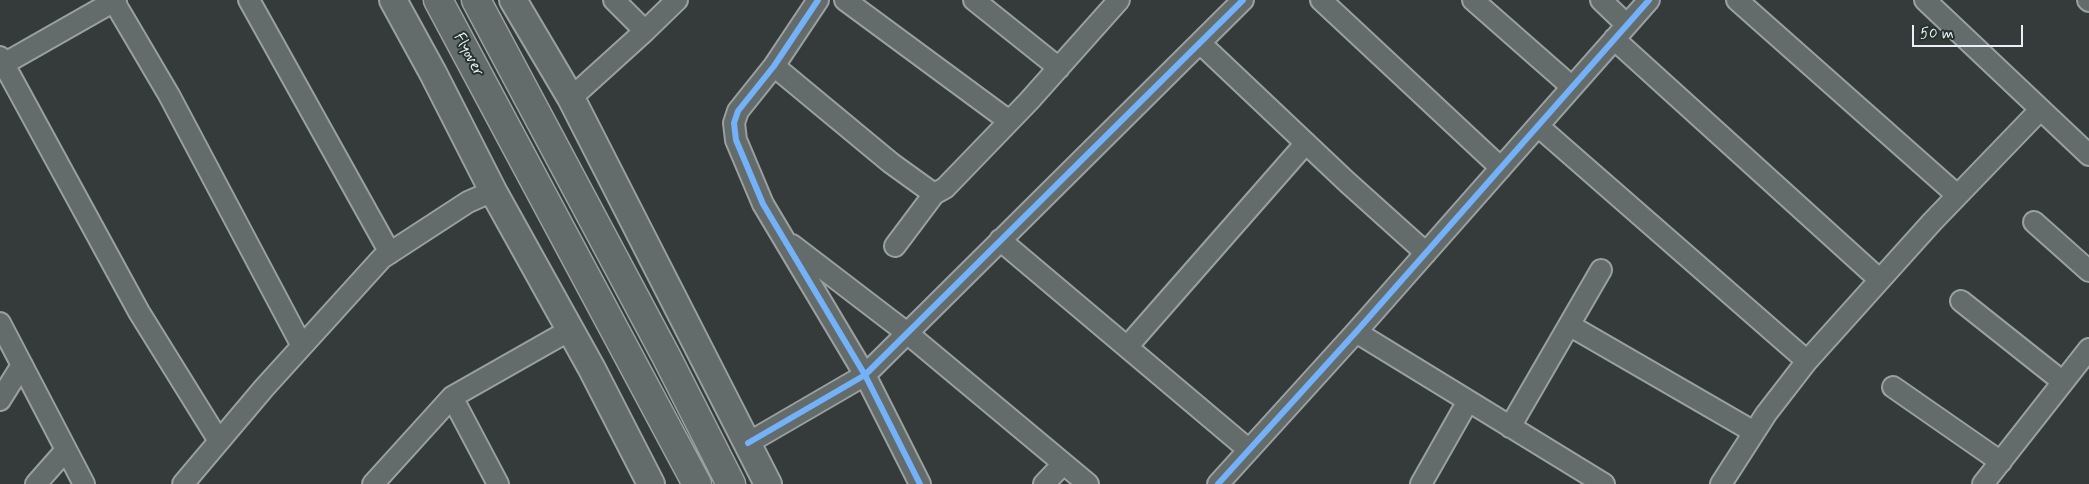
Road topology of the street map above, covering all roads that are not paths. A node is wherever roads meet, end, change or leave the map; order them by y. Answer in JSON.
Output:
{"nodes":[{"id":1,"x":115,"y":0,"type":"edge"},
{"id":2,"x":249,"y":0,"type":"edge"},
{"id":3,"x":393,"y":0,"type":"edge"},
{"id":4,"x":438,"y":0,"type":"edge"},
{"id":5,"x":476,"y":0,"type":"edge"},
{"id":6,"x":513,"y":0,"type":"edge"},
{"id":7,"x":614,"y":0,"type":"edge"},
{"id":8,"x":677,"y":0,"type":"edge"},
{"id":9,"x":818,"y":0,"type":"edge"},
{"id":10,"x":845,"y":0,"type":"edge"},
{"id":11,"x":974,"y":0,"type":"edge"},
{"id":12,"x":1243,"y":0,"type":"edge"},
{"id":13,"x":1321,"y":0,"type":"edge"},
{"id":14,"x":1473,"y":0,"type":"edge"},
{"id":15,"x":1601,"y":0,"type":"edge"},
{"id":16,"x":1649,"y":0,"type":"edge"},
{"id":17,"x":1737,"y":0,"type":"edge"},
{"id":18,"x":1927,"y":0,"type":"edge"},
{"id":19,"x":1109,"y":3,"type":"edge"},
{"id":20,"x":646,"y":30,"type":"junction"},
{"id":21,"x":1621,"y":32,"type":"junction"},
{"id":22,"x":1200,"y":43,"type":"junction"},
{"id":23,"x":1,"y":63,"type":"edge"},
{"id":24,"x":774,"y":66,"type":"junction"},
{"id":25,"x":1059,"y":68,"type":"junction"},
{"id":26,"x":1572,"y":87,"type":"junction"},
{"id":27,"x":571,"y":98,"type":"junction"},
{"id":28,"x":2040,"y":110,"type":"junction"},
{"id":29,"x":1009,"y":121,"type":"junction"},
{"id":30,"x":1538,"y":126,"type":"junction"},
{"id":31,"x":1306,"y":143,"type":"junction"},
{"id":32,"x":2088,"y":153,"type":"edge"},
{"id":33,"x":1501,"y":168,"type":"junction"},
{"id":34,"x":493,"y":191,"type":"junction"},
{"id":35,"x":934,"y":194,"type":"junction"},
{"id":36,"x":1957,"y":195,"type":"junction"},
{"id":37,"x":2034,"y":222,"type":"dead end"},
{"id":38,"x":783,"y":238,"type":"junction"},
{"id":39,"x":1000,"y":240,"type":"junction"},
{"id":40,"x":895,"y":246,"type":"dead end"},
{"id":41,"x":390,"y":253,"type":"junction"},
{"id":42,"x":1426,"y":253,"type":"junction"},
{"id":43,"x":1601,"y":270,"type":"dead end"},
{"id":44,"x":2089,"y":271,"type":"edge"},
{"id":45,"x":1880,"y":280,"type":"junction"},
{"id":46,"x":1961,"y":301,"type":"dead end"},
{"id":47,"x":0,"y":323,"type":"edge"},
{"id":48,"x":1569,"y":326,"type":"junction"},
{"id":49,"x":570,"y":330,"type":"junction"},
{"id":50,"x":1356,"y":332,"type":"junction"},
{"id":51,"x":907,"y":333,"type":"junction"},
{"id":52,"x":302,"y":346,"type":"junction"},
{"id":53,"x":1127,"y":347,"type":"junction"},
{"id":54,"x":2089,"y":349,"type":"edge"},
{"id":55,"x":1807,"y":360,"type":"junction"},
{"id":56,"x":22,"y":365,"type":"junction"},
{"id":57,"x":864,"y":375,"type":"junction"},
{"id":58,"x":2063,"y":382,"type":"junction"},
{"id":59,"x":1893,"y":386,"type":"dead end"},
{"id":60,"x":452,"y":397,"type":"junction"},
{"id":61,"x":0,"y":400,"type":"edge"},
{"id":62,"x":1468,"y":401,"type":"junction"},
{"id":63,"x":1510,"y":427,"type":"junction"},
{"id":64,"x":1754,"y":432,"type":"junction"},
{"id":65,"x":219,"y":441,"type":"junction"},
{"id":66,"x":748,"y":443,"type":"junction"},
{"id":67,"x":66,"y":450,"type":"junction"},
{"id":68,"x":1249,"y":450,"type":"junction"},
{"id":69,"x":2001,"y":462,"type":"junction"},
{"id":70,"x":1063,"y":464,"type":"junction"},
{"id":71,"x":36,"y":484,"type":"edge"},
{"id":72,"x":84,"y":484,"type":"edge"},
{"id":73,"x":183,"y":484,"type":"edge"},
{"id":74,"x":373,"y":484,"type":"edge"},
{"id":75,"x":498,"y":484,"type":"edge"},
{"id":76,"x":651,"y":484,"type":"edge"},
{"id":77,"x":697,"y":484,"type":"edge"},
{"id":78,"x":731,"y":484,"type":"edge"},
{"id":79,"x":768,"y":484,"type":"edge"},
{"id":80,"x":920,"y":484,"type":"edge"},
{"id":81,"x":1044,"y":484,"type":"edge"},
{"id":82,"x":1088,"y":484,"type":"edge"},
{"id":83,"x":1218,"y":484,"type":"edge"},
{"id":84,"x":1421,"y":484,"type":"edge"},
{"id":85,"x":1604,"y":484,"type":"edge"},
{"id":86,"x":1721,"y":484,"type":"edge"},
{"id":87,"x":1983,"y":484,"type":"edge"}],
"edges":[{"from":1,"to":23,"type":"street"},
{"from":1,"to":52,"type":"street"},
{"from":2,"to":41,"type":"street"},
{"from":3,"to":34,"type":"main road"},
{"from":4,"to":77,"type":"highway","name":"Flyover"},
{"from":5,"to":78,"type":"highway","name":"Flyover"},
{"from":6,"to":27,"type":"main road"},
{"from":7,"to":20,"type":"street"},
{"from":8,"to":20,"type":"street"},
{"from":9,"to":24,"type":"street"},
{"from":10,"to":29,"type":"street"},
{"from":11,"to":25,"type":"street"},
{"from":12,"to":22,"type":"street"},
{"from":13,"to":33,"type":"street"},
{"from":14,"to":26,"type":"street"},
{"from":15,"to":21,"type":"street"},
{"from":16,"to":21,"type":"street"},
{"from":17,"to":36,"type":"street"},
{"from":18,"to":28,"type":"street"},
{"from":19,"to":25,"type":"street"},
{"from":20,"to":27,"type":"street"},
{"from":21,"to":26,"type":"street"},
{"from":21,"to":45,"type":"street"},
{"from":22,"to":31,"type":"street"},
{"from":22,"to":39,"type":"street"},
{"from":23,"to":65,"type":"street"},
{"from":24,"to":35,"type":"street"},
{"from":24,"to":38,"type":"street"},
{"from":25,"to":29,"type":"street"},
{"from":26,"to":30,"type":"street"},
{"from":27,"to":66,"type":"main road"},
{"from":28,"to":32,"type":"street"},
{"from":28,"to":36,"type":"street"},
{"from":29,"to":35,"type":"street"},
{"from":30,"to":33,"type":"street"},
{"from":30,"to":55,"type":"street"},
{"from":31,"to":42,"type":"street"},
{"from":31,"to":53,"type":"street"},
{"from":33,"to":42,"type":"street"},
{"from":34,"to":41,"type":"street"},
{"from":34,"to":49,"type":"main road"},
{"from":35,"to":40,"type":"street"},
{"from":36,"to":45,"type":"street"},
{"from":37,"to":44,"type":"street"},
{"from":38,"to":51,"type":"street"},
{"from":38,"to":57,"type":"street"},
{"from":39,"to":51,"type":"street"},
{"from":39,"to":53,"type":"street"},
{"from":41,"to":52,"type":"street"},
{"from":42,"to":50,"type":"street"},
{"from":43,"to":48,"type":"street"},
{"from":45,"to":55,"type":"street"},
{"from":46,"to":58,"type":"street"},
{"from":47,"to":56,"type":"street"},
{"from":48,"to":63,"type":"street"},
{"from":48,"to":64,"type":"street"},
{"from":49,"to":60,"type":"street"},
{"from":49,"to":76,"type":"main road"},
{"from":50,"to":62,"type":"street"},
{"from":50,"to":68,"type":"street"},
{"from":51,"to":57,"type":"street"},
{"from":51,"to":70,"type":"street"},
{"from":52,"to":65,"type":"street"},
{"from":53,"to":68,"type":"street"},
{"from":54,"to":58,"type":"street"},
{"from":55,"to":64,"type":"street"},
{"from":56,"to":61,"type":"street"},
{"from":56,"to":67,"type":"street"},
{"from":57,"to":66,"type":"street"},
{"from":57,"to":80,"type":"street"},
{"from":58,"to":69,"type":"street"},
{"from":59,"to":69,"type":"street"},
{"from":60,"to":74,"type":"street"},
{"from":60,"to":75,"type":"street"},
{"from":62,"to":63,"type":"street"},
{"from":62,"to":84,"type":"street"},
{"from":63,"to":85,"type":"street"},
{"from":64,"to":86,"type":"street"},
{"from":65,"to":73,"type":"street"},
{"from":66,"to":79,"type":"main road"},
{"from":67,"to":71,"type":"street"},
{"from":67,"to":72,"type":"street"},
{"from":68,"to":83,"type":"street"},
{"from":69,"to":87,"type":"street"},
{"from":70,"to":81,"type":"street"},
{"from":70,"to":82,"type":"street"}]}
